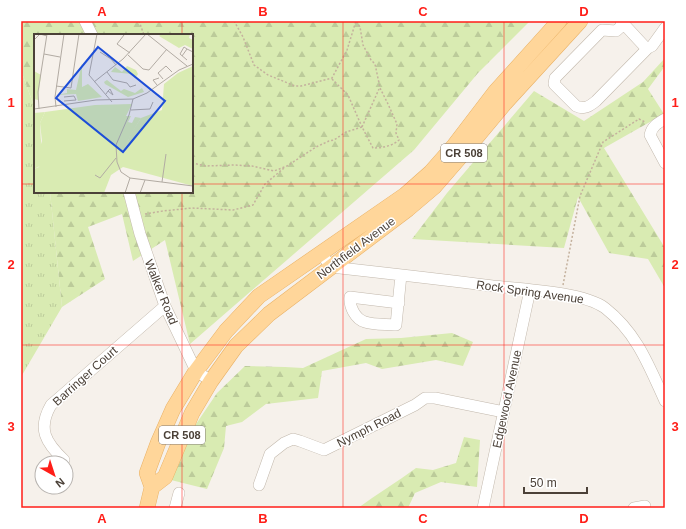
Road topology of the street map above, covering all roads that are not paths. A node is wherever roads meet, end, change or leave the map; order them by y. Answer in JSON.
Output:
{"nodes":[{"id":1,"x":86,"y":21,"type":"edge"},
{"id":2,"x":560,"y":21,"type":"edge"},
{"id":3,"x":580,"y":21,"type":"edge"},
{"id":4,"x":623,"y":23,"type":"edge"},
{"id":5,"x":665,"y":28,"type":"edge"},
{"id":6,"x":92,"y":34,"type":"edge"},
{"id":7,"x":648,"y":48,"type":"junction"},
{"id":8,"x":665,"y":118,"type":"edge"},
{"id":9,"x":665,"y":163,"type":"edge"},
{"id":10,"x":129,"y":193,"type":"edge"},
{"id":11,"x":351,"y":251,"type":"junction"},
{"id":12,"x":321,"y":253,"type":"junction"},
{"id":13,"x":331,"y":267,"type":"junction"},
{"id":14,"x":367,"y":271,"type":"junction"},
{"id":15,"x":402,"y":275,"type":"junction"},
{"id":16,"x":530,"y":290,"type":"junction"},
{"id":17,"x":398,"y":303,"type":"dead end"},
{"id":18,"x":165,"y":306,"type":"junction"},
{"id":19,"x":196,"y":371,"type":"junction"},
{"id":20,"x":211,"y":381,"type":"junction"},
{"id":21,"x":665,"y":401,"type":"edge"},
{"id":22,"x":504,"y":412,"type":"junction"},
{"id":23,"x":59,"y":455,"type":"edge"},
{"id":24,"x":259,"y":484,"type":"dead end"},
{"id":25,"x":152,"y":487,"type":"junction"},
{"id":26,"x":179,"y":493,"type":"dead end"},
{"id":27,"x":486,"y":507,"type":"edge"},
{"id":28,"x":147,"y":508,"type":"edge"},
{"id":29,"x":175,"y":508,"type":"edge"}],
"edges":[{"from":1,"to":6,"type":"street"},
{"from":2,"to":12,"type":"main road","name":"Northfield Avenue","number":"CR 508"},
{"from":3,"to":11,"type":"main road","name":"Northfield Avenue","number":"CR 508"},
{"from":4,"to":7,"type":"street"},
{"from":4,"to":7,"type":"street"},
{"from":5,"to":7,"type":"street"},
{"from":8,"to":9,"type":"street"},
{"from":10,"to":18,"type":"street","name":"Walker Road"},
{"from":11,"to":13,"type":"main road","name":"Northfield Avenue","number":"CR 508"},
{"from":11,"to":14,"type":"street"},
{"from":12,"to":13,"type":"street"},
{"from":12,"to":19,"type":"main road","name":"Northfield Avenue","number":"CR 508"},
{"from":13,"to":14,"type":"street","name":"Rock Spring Avenue"},
{"from":13,"to":20,"type":"main road","name":"Northfield Avenue","number":"CR 508"},
{"from":14,"to":15,"type":"street","name":"Rock Spring Avenue"},
{"from":15,"to":16,"type":"street","name":"Rock Spring Avenue"},
{"from":15,"to":17,"type":"street"},
{"from":16,"to":21,"type":"street","name":"Rock Spring Avenue"},
{"from":16,"to":22,"type":"street","name":"Edgewood Avenue"},
{"from":18,"to":19,"type":"street","name":"Walker Road"},
{"from":18,"to":23,"type":"street","name":"Barringer Court"},
{"from":19,"to":20,"type":"street"},
{"from":19,"to":25,"type":"main road","name":"Northfield Avenue","number":"CR 508"},
{"from":20,"to":25,"type":"main road","name":"Northfield Avenue","number":"CR 508"},
{"from":22,"to":24,"type":"street","name":"Nymph Road"},
{"from":22,"to":27,"type":"street","name":"Edgewood Avenue"},
{"from":25,"to":28,"type":"main road","name":"Northfield Avenue","number":"CR 508"},
{"from":26,"to":29,"type":"street"}]}
